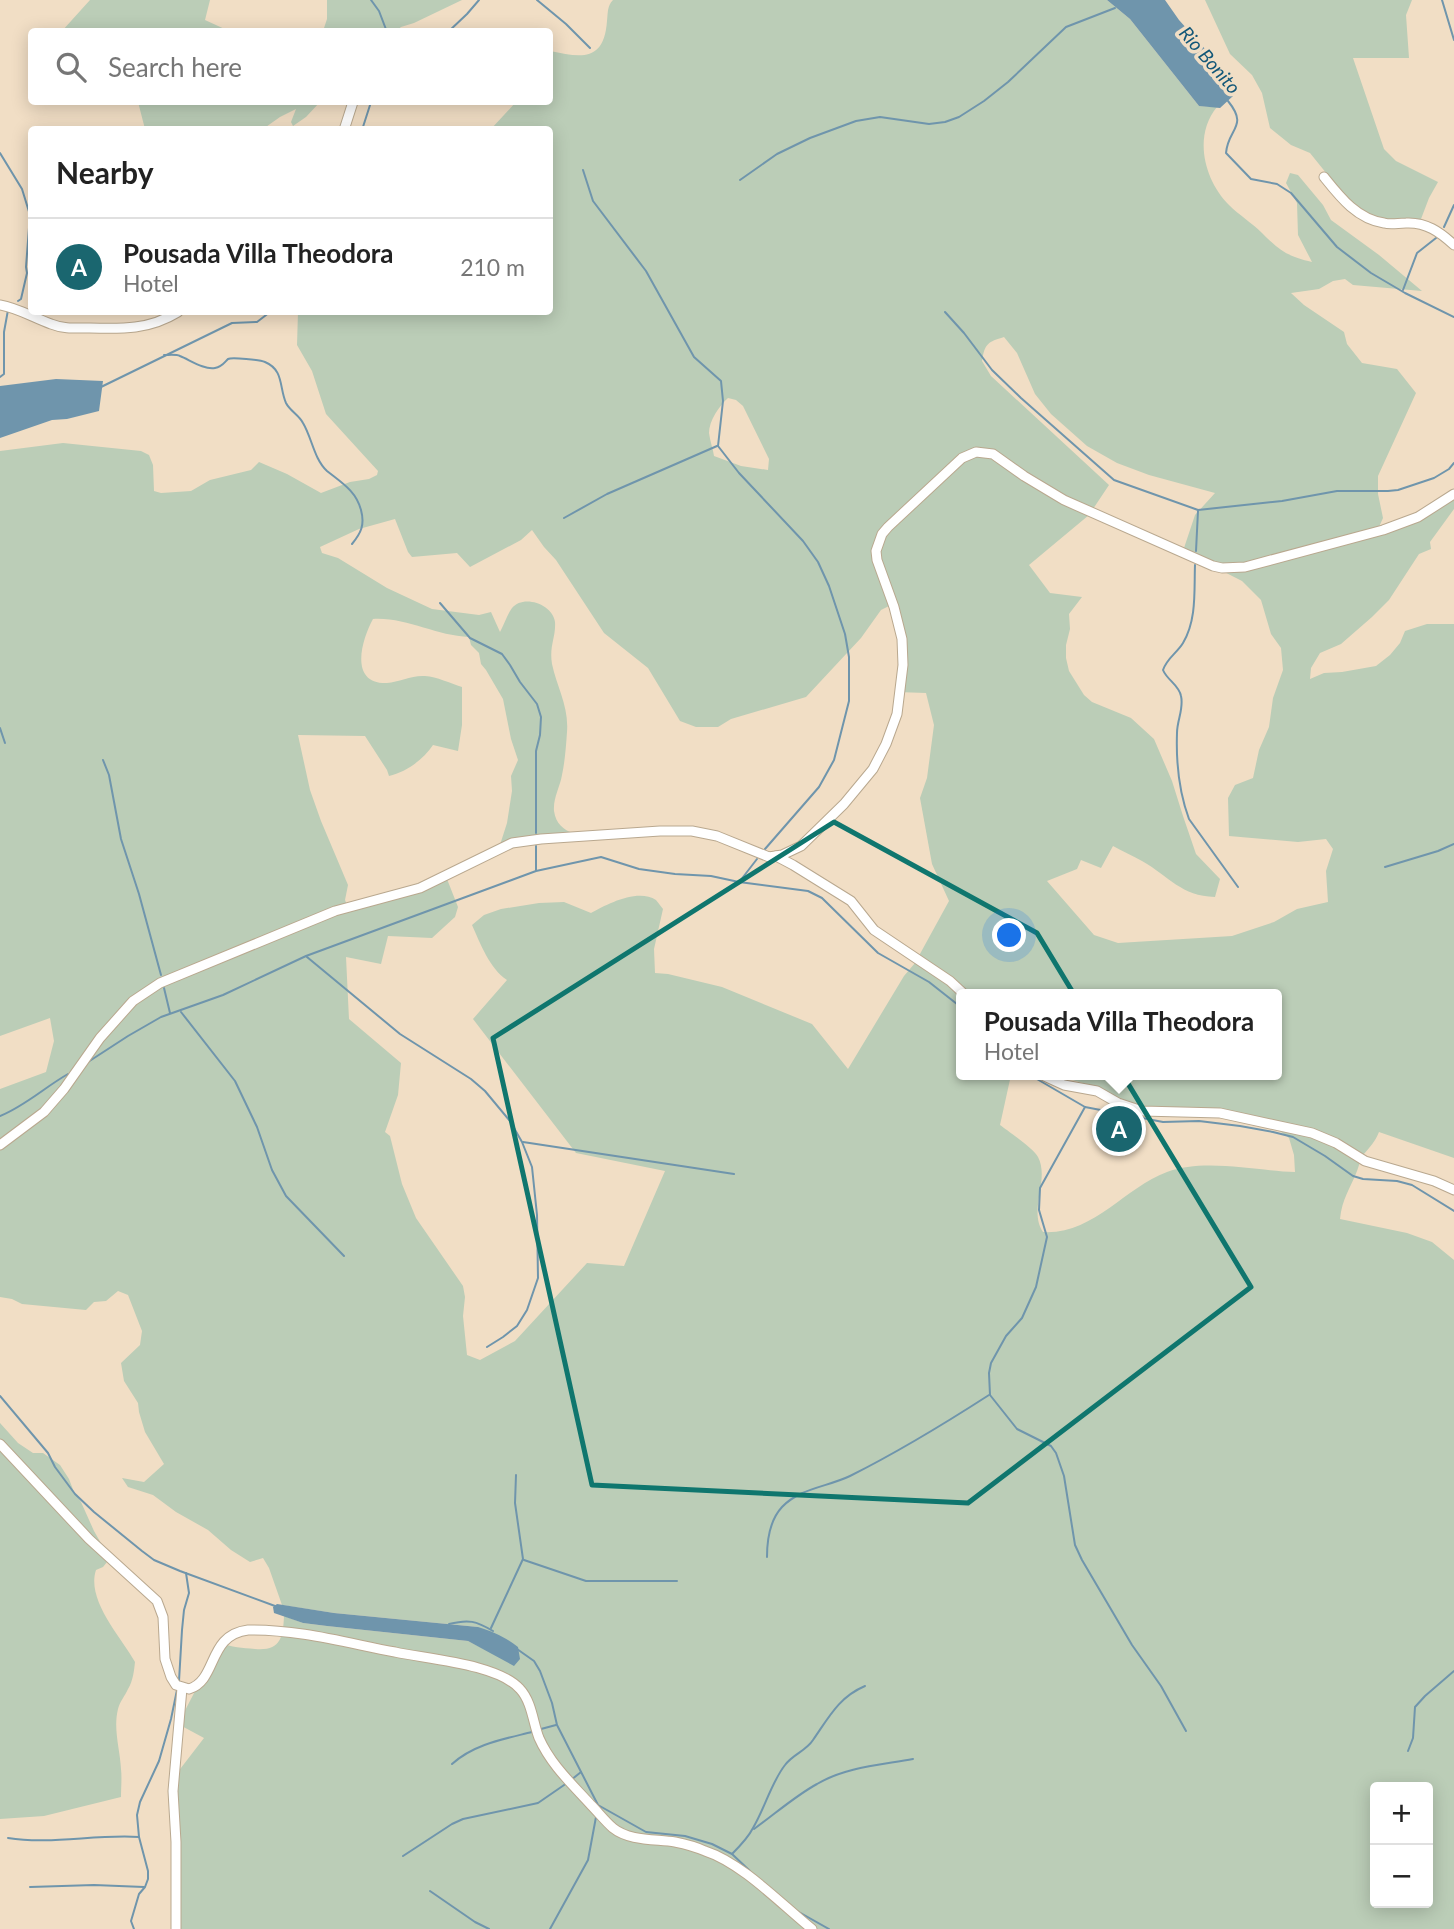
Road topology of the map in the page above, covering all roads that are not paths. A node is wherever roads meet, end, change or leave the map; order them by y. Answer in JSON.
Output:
{"nodes":[{"id":1,"x":352,"y":105,"type":"edge"},
{"id":2,"x":345,"y":126,"type":"edge"},
{"id":3,"x":1324,"y":177,"type":"dead end"},
{"id":4,"x":1454,"y":245,"type":"edge"},
{"id":5,"x":0,"y":305,"type":"edge"},
{"id":6,"x":28,"y":314,"type":"edge"},
{"id":7,"x":30,"y":315,"type":"edge"},
{"id":8,"x":173,"y":315,"type":"edge"},
{"id":9,"x":1454,"y":494,"type":"edge"},
{"id":10,"x":776,"y":856,"type":"junction"},
{"id":11,"x":959,"y":989,"type":"edge"},
{"id":12,"x":1054,"y":1080,"type":"edge"},
{"id":13,"x":0,"y":1145,"type":"edge"},
{"id":14,"x":1454,"y":1190,"type":"edge"},
{"id":15,"x":0,"y":1444,"type":"edge"},
{"id":16,"x":183,"y":1688,"type":"junction"},
{"id":17,"x":176,"y":1929,"type":"edge"},
{"id":18,"x":812,"y":1929,"type":"edge"}],
"edges":[{"from":1,"to":2,"type":"street"},
{"from":3,"to":4,"type":"street"},
{"from":5,"to":6,"type":"street"},
{"from":7,"to":8,"type":"street"},
{"from":9,"to":10,"type":"street"},
{"from":10,"to":11,"type":"street"},
{"from":10,"to":13,"type":"street"},
{"from":12,"to":14,"type":"street"},
{"from":15,"to":16,"type":"street"},
{"from":16,"to":17,"type":"street"},
{"from":16,"to":18,"type":"street"}]}
